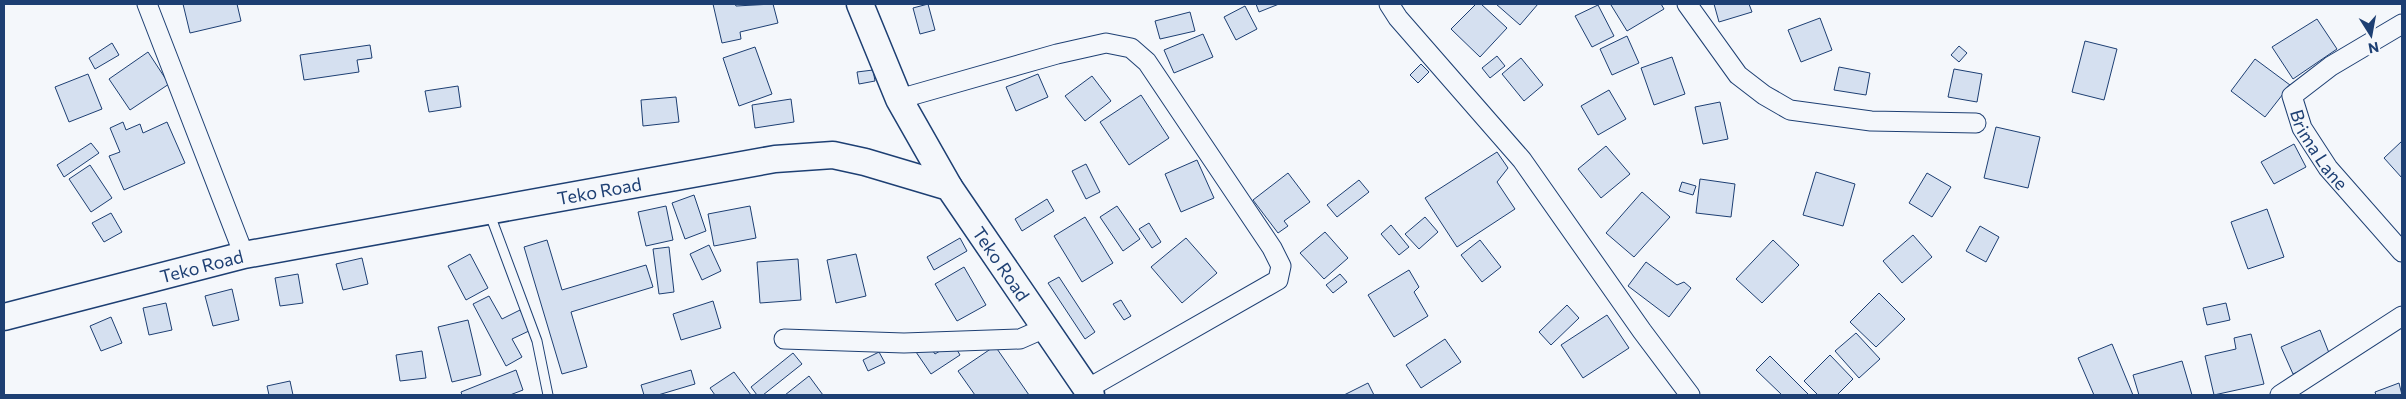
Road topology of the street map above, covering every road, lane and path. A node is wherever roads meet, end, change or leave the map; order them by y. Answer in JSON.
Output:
{"nodes":[{"id":1,"x":148,"y":4,"type":"edge"},
{"id":2,"x":860,"y":4,"type":"edge"},
{"id":3,"x":1389,"y":4,"type":"edge"},
{"id":4,"x":1687,"y":4,"type":"edge"},
{"id":5,"x":2402,"y":24,"type":"edge"},
{"id":6,"x":899,"y":98,"type":"junction"},
{"id":7,"x":1976,"y":123,"type":"dead end"},
{"id":8,"x":949,"y":187,"type":"junction"},
{"id":9,"x":489,"y":212,"type":"junction"},
{"id":10,"x":2402,"y":252,"type":"edge"},
{"id":11,"x":244,"y":255,"type":"junction"},
{"id":12,"x":2402,"y":316,"type":"edge"},
{"id":13,"x":4,"y":317,"type":"edge"},
{"id":14,"x":1045,"y":328,"type":"junction"},
{"id":15,"x":784,"y":340,"type":"dead end"},
{"id":16,"x":1089,"y":392,"type":"edge"},
{"id":17,"x":548,"y":395,"type":"edge"},
{"id":18,"x":1690,"y":395,"type":"edge"},
{"id":19,"x":2280,"y":395,"type":"edge"}],
"edges":[{"from":1,"to":11,"type":"street"},
{"from":2,"to":6,"type":"street"},
{"from":3,"to":18,"type":"street"},
{"from":4,"to":7,"type":"street"},
{"from":5,"to":10,"type":"street","name":"Brima Lane"},
{"from":6,"to":8,"type":"street"},
{"from":6,"to":16,"type":"street"},
{"from":8,"to":9,"type":"street","name":"Teko Road"},
{"from":8,"to":14,"type":"street","name":"Teko Road"},
{"from":9,"to":11,"type":"street","name":"Teko Road"},
{"from":9,"to":17,"type":"lane"},
{"from":11,"to":13,"type":"street","name":"Teko Road"},
{"from":12,"to":19,"type":"street"},
{"from":14,"to":15,"type":"street"},
{"from":14,"to":16,"type":"street","name":"Teko Road"}]}
